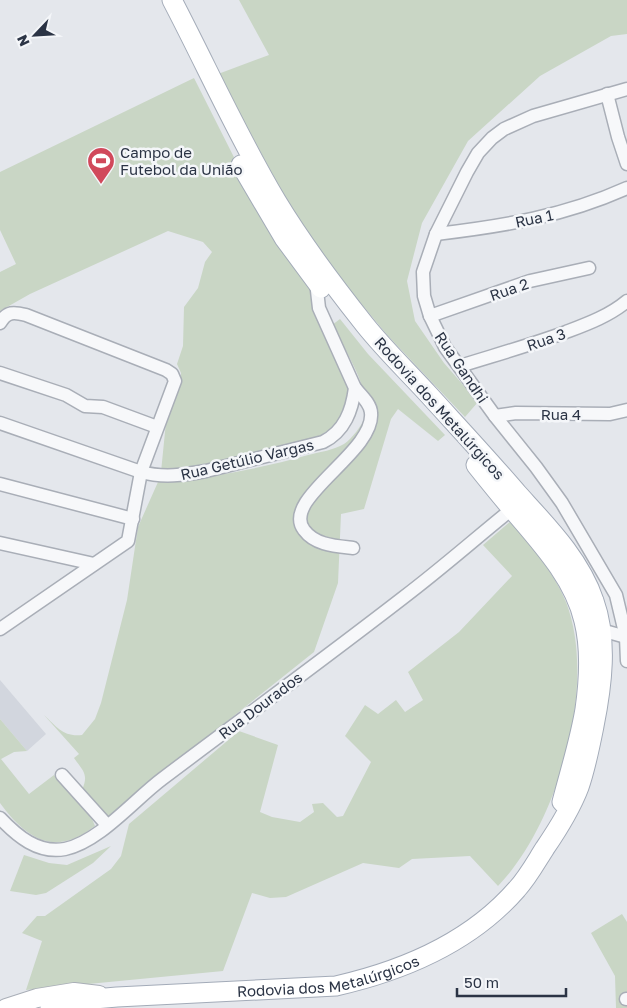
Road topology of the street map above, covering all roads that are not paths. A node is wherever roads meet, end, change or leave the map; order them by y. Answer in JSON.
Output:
{"nodes":[{"id":1,"x":161,"y":0,"type":"edge"},
{"id":2,"x":172,"y":0,"type":"edge"},
{"id":3,"x":627,"y":89,"type":"edge"},
{"id":4,"x":607,"y":94,"type":"junction"},
{"id":5,"x":627,"y":164,"type":"edge"},
{"id":6,"x":627,"y":188,"type":"edge"},
{"id":7,"x":436,"y":234,"type":"junction"},
{"id":8,"x":589,"y":268,"type":"dead end"},
{"id":9,"x":316,"y":282,"type":"junction"},
{"id":10,"x":627,"y":301,"type":"edge"},
{"id":11,"x":430,"y":316,"type":"junction"},
{"id":12,"x":0,"y":323,"type":"edge"},
{"id":13,"x":460,"y":366,"type":"junction"},
{"id":14,"x":0,"y":373,"type":"edge"},
{"id":15,"x":356,"y":388,"type":"junction"},
{"id":16,"x":627,"y":410,"type":"edge"},
{"id":17,"x":495,"y":416,"type":"junction"},
{"id":18,"x":0,"y":423,"type":"edge"},
{"id":19,"x":157,"y":427,"type":"junction"},
{"id":20,"x":141,"y":472,"type":"junction"},
{"id":21,"x":0,"y":484,"type":"edge"},
{"id":22,"x":512,"y":508,"type":"junction"},
{"id":23,"x":133,"y":519,"type":"junction"},
{"id":24,"x":0,"y":543,"type":"edge"},
{"id":25,"x":353,"y":548,"type":"dead end"},
{"id":26,"x":94,"y":564,"type":"junction"},
{"id":27,"x":0,"y":629,"type":"edge"},
{"id":28,"x":601,"y":630,"type":"junction"},
{"id":29,"x":627,"y":637,"type":"edge"},
{"id":30,"x":627,"y":661,"type":"edge"},
{"id":31,"x":62,"y":775,"type":"dead end"},
{"id":32,"x":0,"y":818,"type":"edge"},
{"id":33,"x":107,"y":825,"type":"junction"},
{"id":34,"x":554,"y":834,"type":"junction"},
{"id":35,"x":117,"y":996,"type":"junction"},
{"id":36,"x":6,"y":1008,"type":"edge"},
{"id":37,"x":50,"y":1008,"type":"edge"},
{"id":38,"x":99,"y":1008,"type":"edge"}],
"edges":[{"from":1,"to":9,"type":"main road","name":"Rodovia dos Metalúrgicos"},
{"from":2,"to":28,"type":"main road","name":"Rodovia dos Metalúrgicos"},
{"from":3,"to":4,"type":"street","name":"Rua Gandhi"},
{"from":4,"to":5,"type":"street"},
{"from":4,"to":7,"type":"street","name":"Rua Gandhi"},
{"from":6,"to":7,"type":"street","name":"Rua 1"},
{"from":7,"to":11,"type":"street","name":"Rua Gandhi"},
{"from":8,"to":11,"type":"street","name":"Rua 2"},
{"from":9,"to":15,"type":"street"},
{"from":9,"to":22,"type":"main road","name":"Rodovia dos Metalúrgicos"},
{"from":10,"to":13,"type":"street","name":"Rua 3"},
{"from":11,"to":13,"type":"street","name":"Rua Gandhi"},
{"from":12,"to":19,"type":"street"},
{"from":13,"to":17,"type":"street","name":"Rua Gandhi"},
{"from":14,"to":19,"type":"street"},
{"from":15,"to":20,"type":"street","name":"Rua Getúlio Vargas"},
{"from":15,"to":25,"type":"street"},
{"from":16,"to":17,"type":"street","name":"Rua 4"},
{"from":17,"to":29,"type":"street","name":"Rua Gandhi"},
{"from":18,"to":20,"type":"street","name":"Rua Getúlio Vargas"},
{"from":19,"to":20,"type":"street"},
{"from":20,"to":23,"type":"street"},
{"from":21,"to":23,"type":"street"},
{"from":22,"to":33,"type":"street","name":"Rua Dourados"},
{"from":22,"to":34,"type":"main road","name":"Rodovia dos Metalúrgicos"},
{"from":23,"to":26,"type":"street"},
{"from":24,"to":26,"type":"street"},
{"from":26,"to":27,"type":"street"},
{"from":28,"to":29,"type":"street"},
{"from":28,"to":34,"type":"main road","name":"Rodovia dos Metalúrgicos"},
{"from":29,"to":30,"type":"street","name":"Rua Gandhi"},
{"from":31,"to":33,"type":"street"},
{"from":32,"to":33,"type":"street","name":"Rua Dourados"},
{"from":34,"to":35,"type":"main road","name":"Rodovia dos Metalúrgicos"},
{"from":35,"to":36,"type":"street"},
{"from":35,"to":37,"type":"main road","name":"Rodovia dos Metalúrgicos"},
{"from":35,"to":38,"type":"main road"}]}
